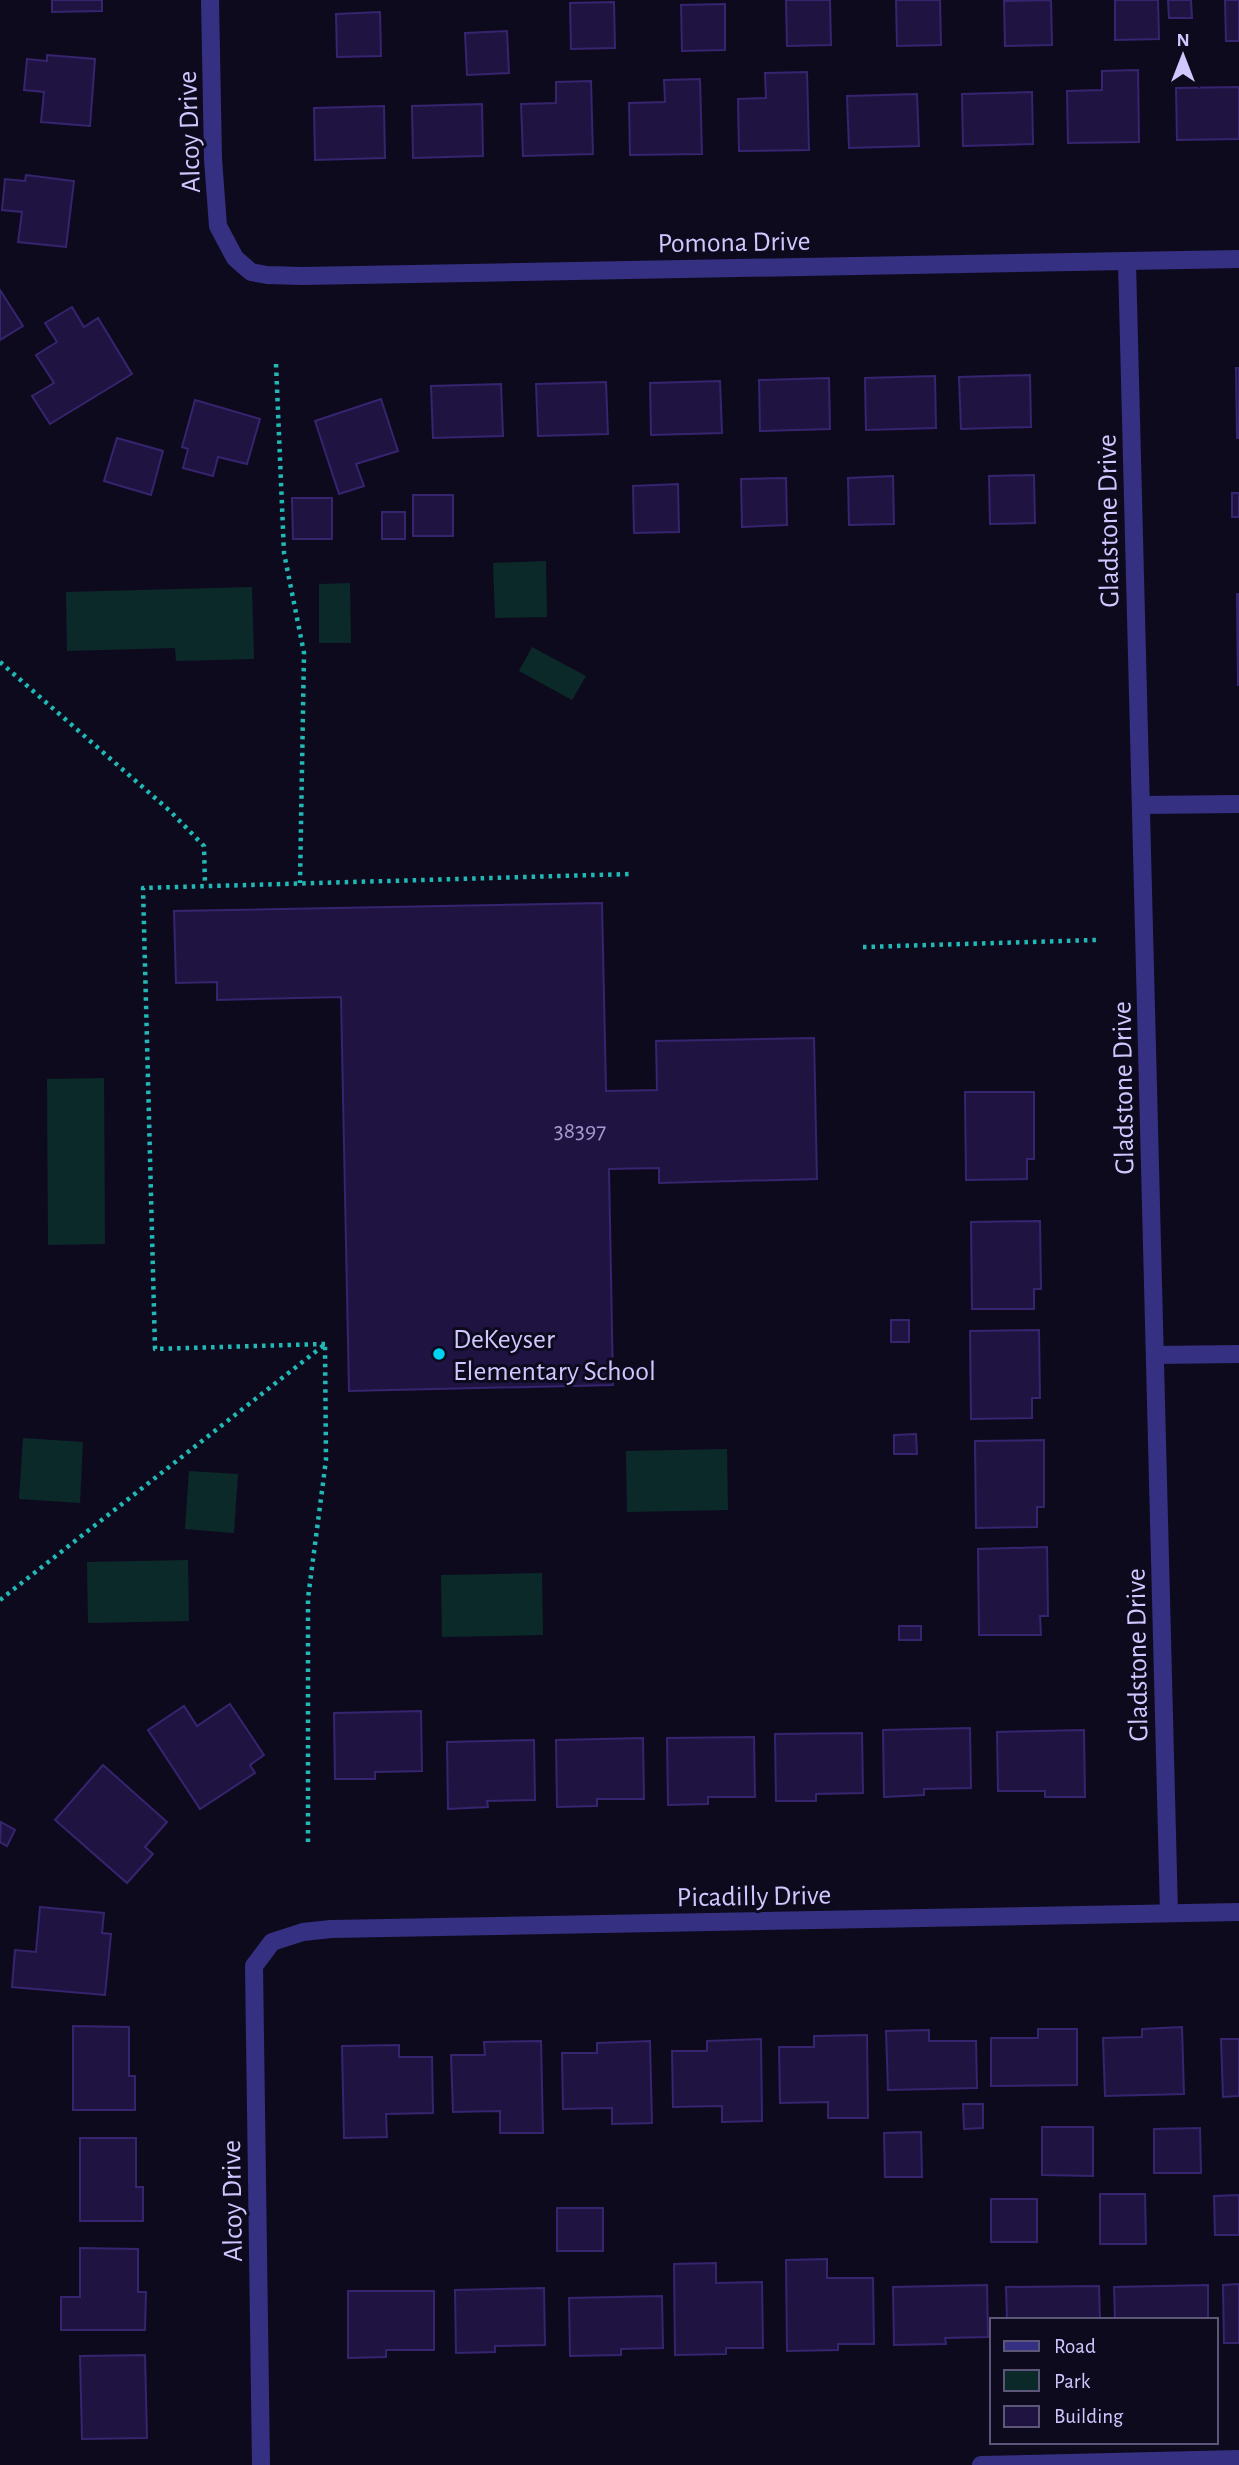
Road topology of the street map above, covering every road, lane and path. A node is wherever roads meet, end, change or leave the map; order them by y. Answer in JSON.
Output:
{"nodes":[{"id":1,"x":210,"y":0,"type":"edge"},
{"id":2,"x":235,"y":258,"type":"joint"},
{"id":3,"x":1239,"y":259,"type":"edge"},
{"id":4,"x":1127,"y":262,"type":"junction"},
{"id":5,"x":276,"y":364,"type":"dead end"},
{"id":6,"x":0,"y":662,"type":"edge"},
{"id":7,"x":1239,"y":804,"type":"edge"},
{"id":8,"x":1141,"y":805,"type":"junction"},
{"id":9,"x":630,"y":874,"type":"dead end"},
{"id":10,"x":300,"y":883,"type":"junction"},
{"id":11,"x":205,"y":886,"type":"junction"},
{"id":12,"x":1096,"y":940,"type":"dead end"},
{"id":13,"x":863,"y":947,"type":"dead end"},
{"id":14,"x":325,"y":1344,"type":"junction"},
{"id":15,"x":1239,"y":1354,"type":"edge"},
{"id":16,"x":1155,"y":1355,"type":"junction"},
{"id":17,"x":0,"y":1600,"type":"edge"},
{"id":18,"x":308,"y":1842,"type":"dead end"},
{"id":19,"x":1239,"y":1912,"type":"edge"},
{"id":20,"x":1169,"y":1913,"type":"junction"},
{"id":21,"x":272,"y":1942,"type":"joint"},
{"id":22,"x":1239,"y":2459,"type":"edge"},
{"id":23,"x":261,"y":2465,"type":"edge"},
{"id":24,"x":981,"y":2465,"type":"edge"}],
"edges":[{"from":1,"to":2,"type":"street","name":"Alcoy Drive"},
{"from":2,"to":4,"type":"street","name":"Pomona Drive"},
{"from":3,"to":4,"type":"street","name":"Pomona Drive"},
{"from":4,"to":8,"type":"street","name":"Gladstone Drive"},
{"from":5,"to":10,"type":"path"},
{"from":6,"to":11,"type":"path"},
{"from":7,"to":8,"type":"street"},
{"from":8,"to":16,"type":"street","name":"Gladstone Drive"},
{"from":9,"to":10,"type":"path"},
{"from":10,"to":11,"type":"path"},
{"from":11,"to":14,"type":"path"},
{"from":12,"to":13,"type":"path"},
{"from":14,"to":17,"type":"path"},
{"from":14,"to":18,"type":"path"},
{"from":15,"to":16,"type":"street"},
{"from":16,"to":20,"type":"street","name":"Gladstone Drive"},
{"from":19,"to":20,"type":"street","name":"Picadilly Drive"},
{"from":20,"to":21,"type":"street","name":"Picadilly Drive"},
{"from":21,"to":23,"type":"street","name":"Alcoy Drive"},
{"from":22,"to":24,"type":"street"}]}
